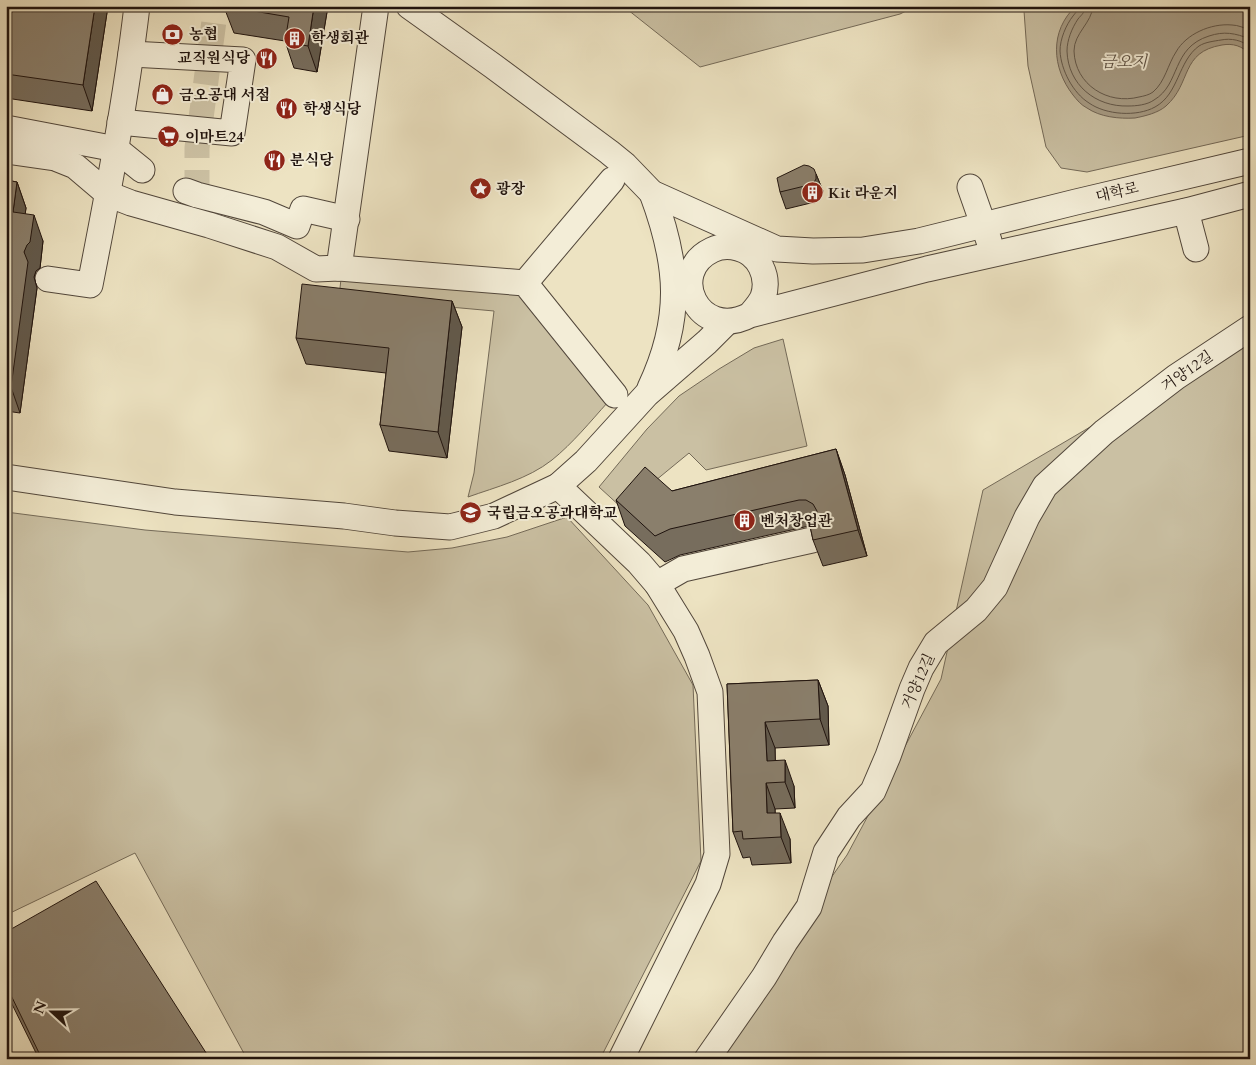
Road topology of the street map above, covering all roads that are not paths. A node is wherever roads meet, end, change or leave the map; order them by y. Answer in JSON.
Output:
{"nodes":[{"id":1,"x":137,"y":6,"type":"edge"},
{"id":2,"x":376,"y":6,"type":"edge"},
{"id":3,"x":410,"y":6,"type":"edge"},
{"id":4,"x":131,"y":54,"type":"junction"},
{"id":5,"x":120,"y":122,"type":"junction"},
{"id":6,"x":6,"y":128,"type":"edge"},
{"id":7,"x":116,"y":149,"type":"junction"},
{"id":8,"x":6,"y":151,"type":"edge"},
{"id":9,"x":1250,"y":161,"type":"edge"},
{"id":10,"x":142,"y":170,"type":"dead end"},
{"id":11,"x":612,"y":180,"type":"dead end"},
{"id":12,"x":970,"y":187,"type":"dead end"},
{"id":13,"x":186,"y":191,"type":"dead end"},
{"id":14,"x":652,"y":193,"type":"junction"},
{"id":15,"x":108,"y":194,"type":"junction"},
{"id":16,"x":1250,"y":194,"type":"edge"},
{"id":17,"x":213,"y":199,"type":"junction"},
{"id":18,"x":1186,"y":210,"type":"junction"},
{"id":19,"x":346,"y":218,"type":"junction"},
{"id":20,"x":209,"y":225,"type":"junction"},
{"id":21,"x":984,"y":225,"type":"junction"},
{"id":22,"x":669,"y":244,"type":"junction"},
{"id":23,"x":740,"y":248,"type":"junction"},
{"id":24,"x":777,"y":249,"type":"junction"},
{"id":25,"x":1196,"y":249,"type":"dead end"},
{"id":26,"x":993,"y":255,"type":"junction"},
{"id":27,"x":339,"y":268,"type":"junction"},
{"id":28,"x":48,"y":279,"type":"dead end"},
{"id":29,"x":525,"y":283,"type":"junction"},
{"id":30,"x":690,"y":284,"type":"junction"},
{"id":31,"x":738,"y":319,"type":"junction"},
{"id":32,"x":1250,"y":328,"type":"edge"},
{"id":33,"x":648,"y":394,"type":"junction"},
{"id":34,"x":615,"y":395,"type":"dead end"},
{"id":35,"x":6,"y":478,"type":"edge"},
{"id":36,"x":558,"y":486,"type":"junction"},
{"id":37,"x":812,"y":540,"type":"edge"},
{"id":38,"x":656,"y":584,"type":"junction"},
{"id":39,"x":621,"y":1059,"type":"edge"},
{"id":40,"x":707,"y":1059,"type":"edge"}],
"edges":[{"from":1,"to":4,"type":"street"},
{"from":2,"to":19,"type":"street"},
{"from":3,"to":14,"type":"street"},
{"from":4,"to":5,"type":"street"},
{"from":4,"to":5,"type":"street"},
{"from":5,"to":7,"type":"street"},
{"from":6,"to":7,"type":"street"},
{"from":7,"to":10,"type":"street"},
{"from":7,"to":15,"type":"street"},
{"from":8,"to":15,"type":"street"},
{"from":9,"to":21,"type":"street","name":"대학로"},
{"from":11,"to":29,"type":"street"},
{"from":12,"to":21,"type":"street"},
{"from":13,"to":17,"type":"street"},
{"from":14,"to":22,"type":"street"},
{"from":14,"to":24,"type":"street"},
{"from":15,"to":20,"type":"street"},
{"from":15,"to":28,"type":"street"},
{"from":16,"to":18,"type":"street"},
{"from":17,"to":19,"type":"street"},
{"from":17,"to":20,"type":"street"},
{"from":18,"to":25,"type":"street"},
{"from":18,"to":26,"type":"street"},
{"from":19,"to":27,"type":"street"},
{"from":20,"to":27,"type":"street"},
{"from":21,"to":24,"type":"street","name":"대학로"},
{"from":21,"to":26,"type":"street"},
{"from":22,"to":30,"type":"street"},
{"from":22,"to":33,"type":"street"},
{"from":23,"to":24,"type":"street","name":"대학로"},
{"from":23,"to":30,"type":"street"},
{"from":23,"to":31,"type":"street"},
{"from":26,"to":31,"type":"street"},
{"from":27,"to":29,"type":"street"},
{"from":29,"to":34,"type":"street"},
{"from":30,"to":31,"type":"street"},
{"from":31,"to":33,"type":"street"},
{"from":32,"to":40,"type":"street","name":"거양12길"},
{"from":33,"to":36,"type":"street"},
{"from":35,"to":36,"type":"street"},
{"from":36,"to":38,"type":"street"},
{"from":37,"to":38,"type":"street"},
{"from":38,"to":39,"type":"street"}]}
